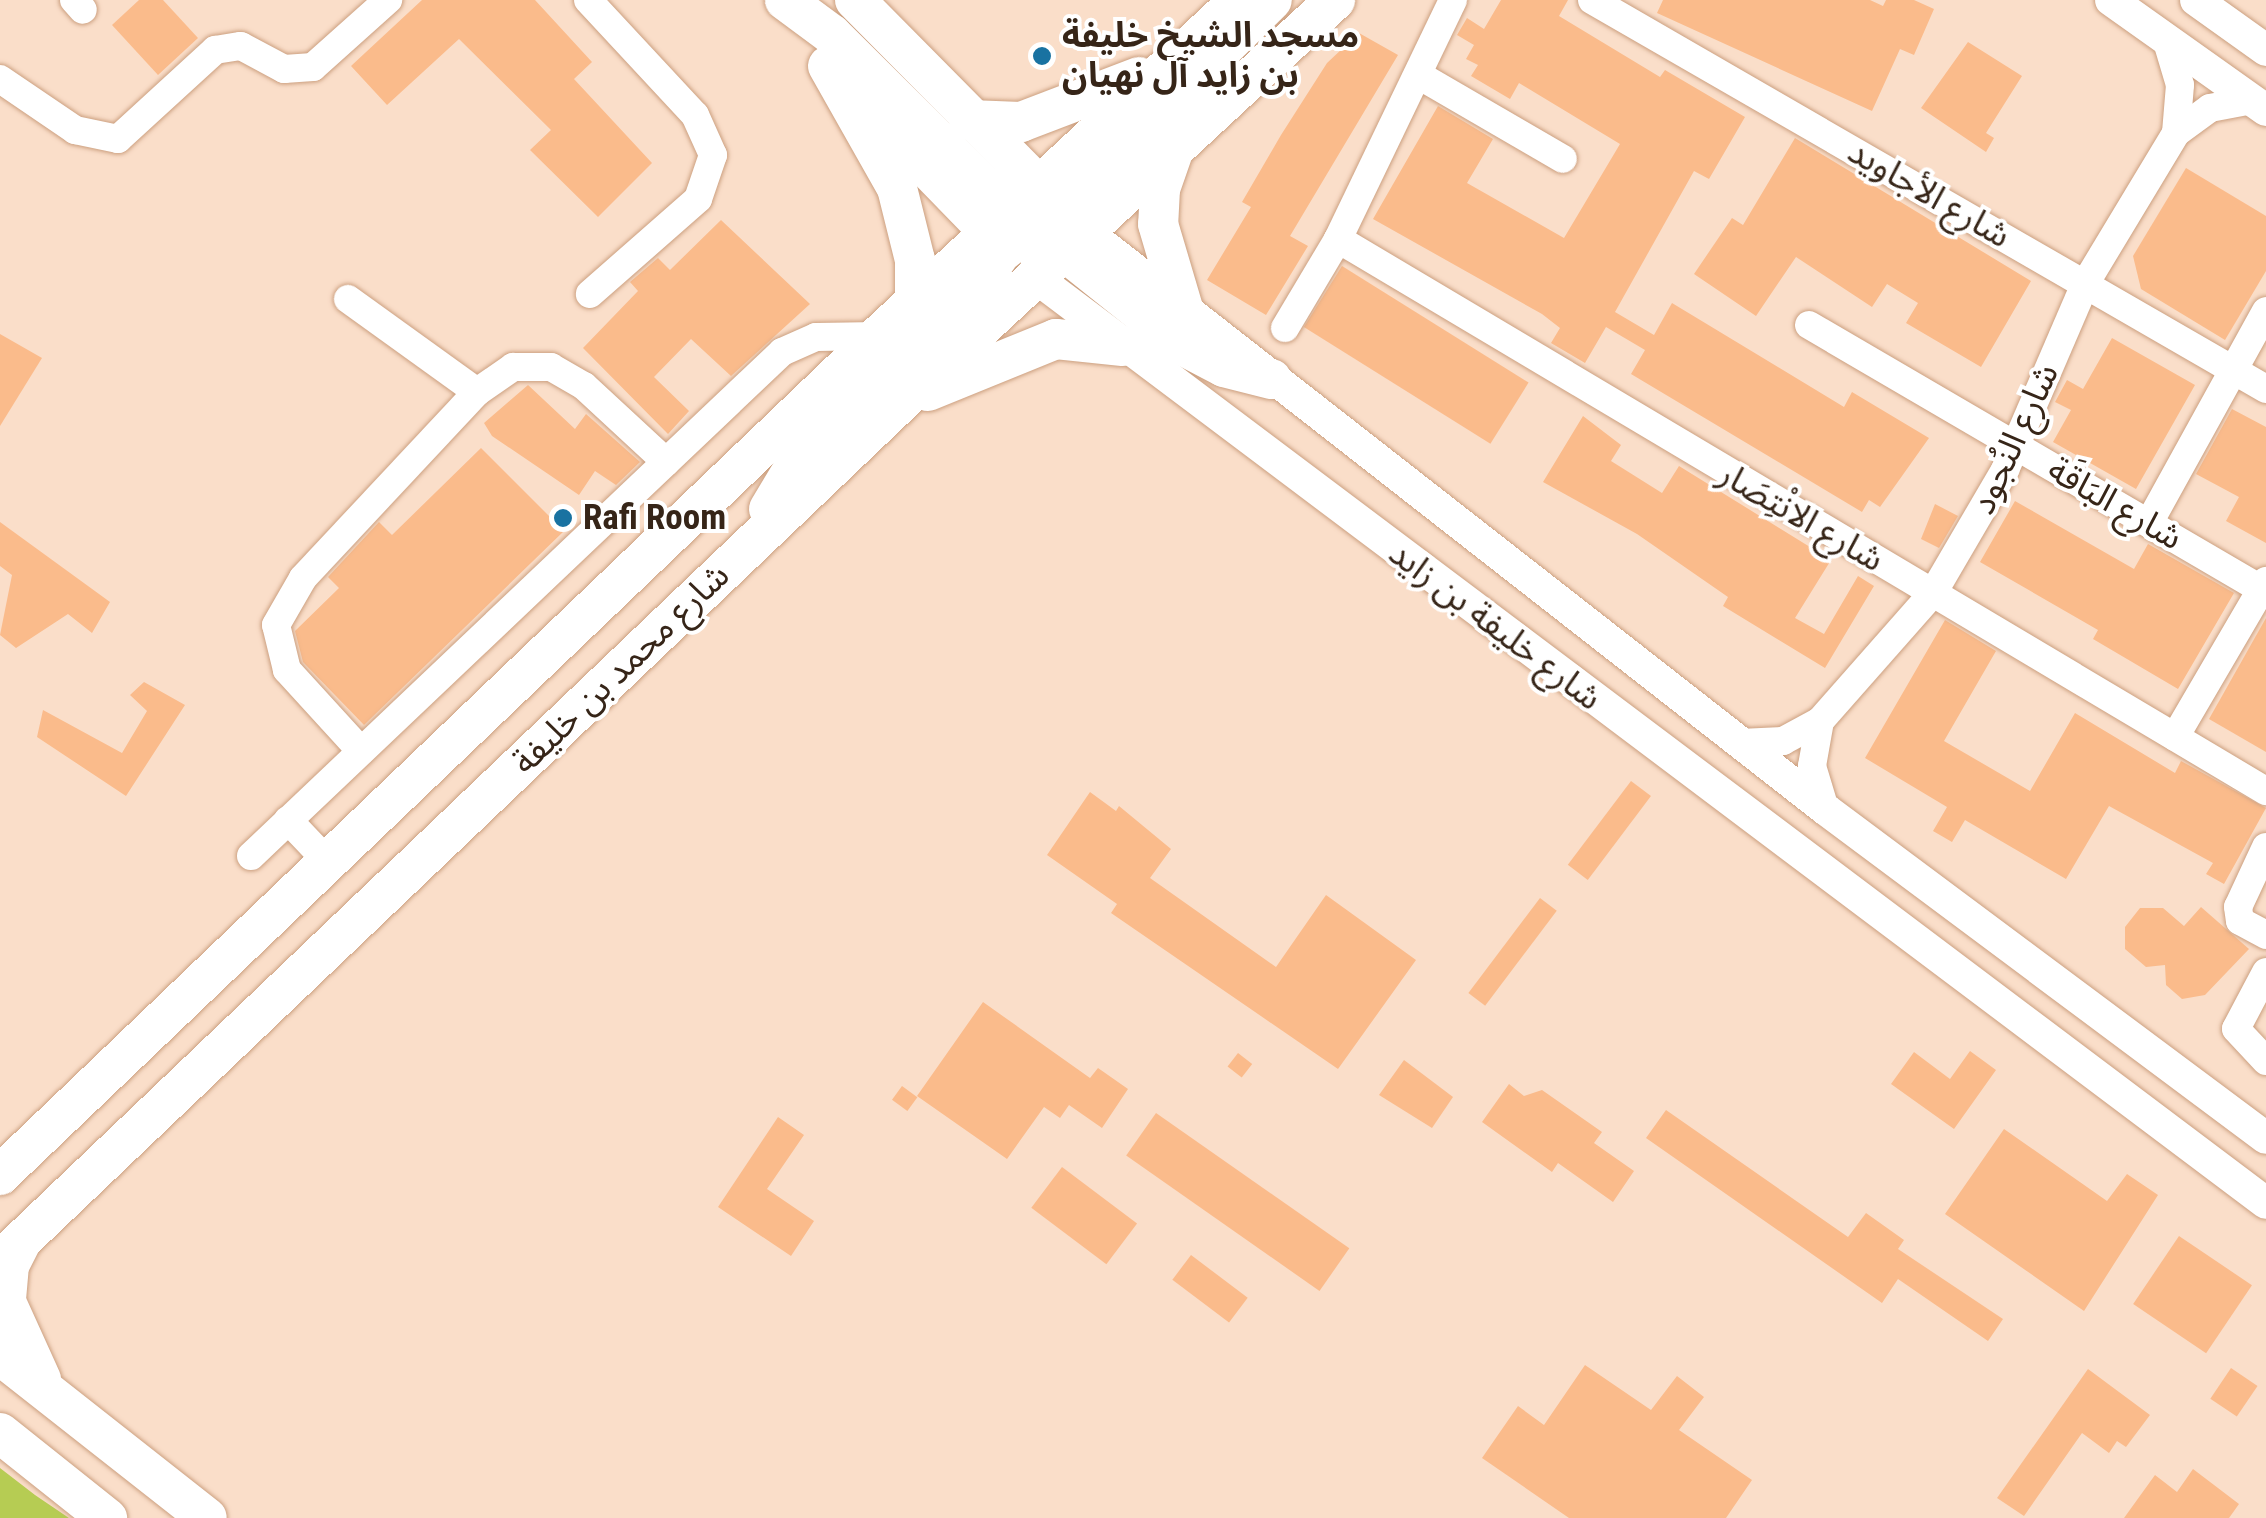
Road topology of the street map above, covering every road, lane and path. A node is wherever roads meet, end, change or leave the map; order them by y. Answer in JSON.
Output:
{"nodes":[{"id":1,"x":588,"y":0,"type":"edge"},
{"id":2,"x":766,"y":0,"type":"edge"},
{"id":3,"x":785,"y":0,"type":"edge"},
{"id":4,"x":855,"y":0,"type":"edge"},
{"id":5,"x":1240,"y":0,"type":"edge"},
{"id":6,"x":1272,"y":0,"type":"edge"},
{"id":7,"x":1335,"y":0,"type":"edge"},
{"id":8,"x":1453,"y":0,"type":"edge"},
{"id":9,"x":1592,"y":0,"type":"edge"},
{"id":10,"x":2111,"y":0,"type":"edge"},
{"id":11,"x":2196,"y":0,"type":"edge"},
{"id":12,"x":384,"y":2,"type":"edge"},
{"id":13,"x":2166,"y":38,"type":"junction"},
{"id":14,"x":2266,"y":50,"type":"edge"},
{"id":15,"x":1170,"y":64,"type":"junction"},
{"id":16,"x":828,"y":66,"type":"junction"},
{"id":17,"x":1420,"y":76,"type":"junction"},
{"id":18,"x":0,"y":79,"type":"edge"},
{"id":19,"x":2259,"y":105,"type":"edge"},
{"id":20,"x":969,"y":120,"type":"junction"},
{"id":21,"x":2176,"y":133,"type":"junction"},
{"id":22,"x":1177,"y":143,"type":"junction"},
{"id":23,"x":1563,"y":159,"type":"dead end"},
{"id":24,"x":1035,"y":231,"type":"junction"},
{"id":25,"x":1338,"y":240,"type":"junction"},
{"id":26,"x":2085,"y":284,"type":"junction"},
{"id":27,"x":590,"y":294,"type":"dead end"},
{"id":28,"x":348,"y":299,"type":"dead end"},
{"id":29,"x":916,"y":301,"type":"junction"},
{"id":30,"x":2266,"y":311,"type":"edge"},
{"id":31,"x":1184,"y":312,"type":"junction"},
{"id":32,"x":1809,"y":325,"type":"dead end"},
{"id":33,"x":1285,"y":328,"type":"dead end"},
{"id":34,"x":878,"y":336,"type":"junction"},
{"id":35,"x":1123,"y":346,"type":"junction"},
{"id":36,"x":2234,"y":370,"type":"junction"},
{"id":37,"x":1271,"y":379,"type":"junction"},
{"id":38,"x":2266,"y":389,"type":"edge"},
{"id":39,"x":477,"y":392,"type":"junction"},
{"id":40,"x":900,"y":404,"type":"junction"},
{"id":41,"x":2017,"y":446,"type":"junction"},
{"id":42,"x":666,"y":462,"type":"junction"},
{"id":43,"x":2149,"y":523,"type":"junction"},
{"id":44,"x":760,"y":537,"type":"junction"},
{"id":45,"x":2264,"y":587,"type":"edge"},
{"id":46,"x":1933,"y":593,"type":"junction"},
{"id":47,"x":1820,"y":721,"type":"junction"},
{"id":48,"x":2175,"y":738,"type":"junction"},
{"id":49,"x":1740,"y":743,"type":"junction"},
{"id":50,"x":361,"y":752,"type":"junction"},
{"id":51,"x":2266,"y":790,"type":"edge"},
{"id":52,"x":1825,"y":810,"type":"junction"},
{"id":53,"x":288,"y":820,"type":"junction"},
{"id":54,"x":2266,"y":847,"type":"edge"},
{"id":55,"x":250,"y":856,"type":"dead end"},
{"id":56,"x":327,"y":861,"type":"junction"},
{"id":57,"x":2266,"y":935,"type":"edge"},
{"id":58,"x":2266,"y":972,"type":"edge"},
{"id":59,"x":2266,"y":1061,"type":"edge"},
{"id":60,"x":104,"y":1072,"type":"junction"},
{"id":61,"x":2266,"y":1138,"type":"edge"},
{"id":62,"x":5,"y":1167,"type":"edge"},
{"id":63,"x":2266,"y":1202,"type":"edge"},
{"id":64,"x":0,"y":1206,"type":"edge"},
{"id":65,"x":11,"y":1250,"type":"edge"},
{"id":66,"x":0,"y":1355,"type":"edge"},
{"id":67,"x":0,"y":1392,"type":"edge"},
{"id":68,"x":71,"y":1416,"type":"junction"},
{"id":69,"x":0,"y":1433,"type":"edge"},
{"id":70,"x":0,"y":1460,"type":"edge"},
{"id":71,"x":75,"y":1494,"type":"junction"},
{"id":72,"x":173,"y":1494,"type":"junction"},
{"id":73,"x":107,"y":1518,"type":"edge"},
{"id":74,"x":206,"y":1518,"type":"edge"}],
"edges":[{"from":1,"to":27,"type":"street"},
{"from":2,"to":16,"type":"highway","name":"شارع خليفة بن زايد"},
{"from":3,"to":24,"type":"highway"},
{"from":4,"to":20,"type":"highway","name":"شارع خليفة بن زايد"},
{"from":5,"to":15,"type":"highway","name":"شارع محمد بن خليفة"},
{"from":6,"to":24,"type":"highway"},
{"from":7,"to":22,"type":"highway","name":"شارع محمد بن خليفة"},
{"from":8,"to":17,"type":"street"},
{"from":9,"to":26,"type":"street","name":"شارع الأجاويد"},
{"from":10,"to":13,"type":"main road"},
{"from":11,"to":14,"type":"main road"},
{"from":12,"to":18,"type":"street"},
{"from":13,"to":19,"type":"main road"},
{"from":13,"to":21,"type":"street","name":"شارع النُجود"},
{"from":15,"to":20,"type":"highway"},
{"from":15,"to":24,"type":"highway","name":"شارع محمد بن خليفة"},
{"from":16,"to":24,"type":"highway","name":"شارع خليفة بن زايد"},
{"from":16,"to":29,"type":"highway"},
{"from":17,"to":23,"type":"street"},
{"from":17,"to":25,"type":"street"},
{"from":19,"to":21,"type":"street","name":"شارع النُجود"},
{"from":20,"to":24,"type":"highway","name":"شارع خليفة بن زايد"},
{"from":21,"to":26,"type":"street","name":"شارع النُجود"},
{"from":22,"to":24,"type":"highway","name":"شارع محمد بن خليفة"},
{"from":22,"to":31,"type":"highway"},
{"from":24,"to":29,"type":"highway","name":"شارع محمد بن خليفة"},
{"from":24,"to":31,"type":"main road","name":"شارع خليفة بن زايد"},
{"from":24,"to":35,"type":"main road","name":"شارع خليفة بن زايد"},
{"from":24,"to":37,"type":"highway"},
{"from":24,"to":40,"type":"highway","name":"شارع محمد بن خليفة"},
{"from":24,"to":44,"type":"highway"},
{"from":25,"to":33,"type":"street"},
{"from":25,"to":46,"type":"street","name":"شارع الانْتِصَار"},
{"from":26,"to":36,"type":"street","name":"شارع الأجاويد"},
{"from":26,"to":41,"type":"street","name":"شارع النُجود"},
{"from":28,"to":39,"type":"street"},
{"from":29,"to":34,"type":"highway","name":"شارع محمد بن خليفة"},
{"from":30,"to":36,"type":"street"},
{"from":31,"to":37,"type":"main road","name":"شارع خليفة بن زايد"},
{"from":32,"to":41,"type":"street","name":"شارع البَاقَة"},
{"from":34,"to":42,"type":"street"},
{"from":34,"to":56,"type":"highway","name":"شارع محمد بن خليفة"},
{"from":35,"to":40,"type":"highway"},
{"from":35,"to":63,"type":"main road","name":"شارع خليفة بن زايد"},
{"from":36,"to":38,"type":"street","name":"شارع الأجاويد"},
{"from":36,"to":43,"type":"street"},
{"from":37,"to":49,"type":"main road","name":"شارع خليفة بن زايد"},
{"from":39,"to":42,"type":"street"},
{"from":39,"to":50,"type":"street"},
{"from":40,"to":44,"type":"highway","name":"شارع محمد بن خليفة"},
{"from":41,"to":43,"type":"street","name":"شارع البَاقَة"},
{"from":41,"to":46,"type":"street","name":"شارع النُجود"},
{"from":42,"to":50,"type":"street"},
{"from":43,"to":45,"type":"street","name":"شارع البَاقَة"},
{"from":44,"to":65,"type":"highway","name":"شارع محمد بن خليفة"},
{"from":45,"to":48,"type":"street"},
{"from":46,"to":47,"type":"street","name":"شارع النُجود"},
{"from":46,"to":48,"type":"street","name":"شارع الانْتِصَار"},
{"from":47,"to":49,"type":"street","name":"شارع النُجود"},
{"from":47,"to":52,"type":"street"},
{"from":48,"to":51,"type":"street","name":"شارع الانْتِصَار"},
{"from":49,"to":52,"type":"main road","name":"شارع خليفة بن زايد"},
{"from":50,"to":53,"type":"street"},
{"from":52,"to":61,"type":"main road","name":"شارع خليفة بن زايد"},
{"from":53,"to":55,"type":"street"},
{"from":53,"to":56,"type":"street"},
{"from":54,"to":57,"type":"street"},
{"from":56,"to":60,"type":"highway","name":"شارع محمد بن خليفة"},
{"from":58,"to":59,"type":"street"},
{"from":60,"to":62,"type":"highway","name":"شارع محمد بن خليفة"},
{"from":60,"to":64,"type":"highway"},
{"from":65,"to":68,"type":"highway"},
{"from":66,"to":68,"type":"highway"},
{"from":67,"to":72,"type":"highway"},
{"from":68,"to":72,"type":"highway"},
{"from":69,"to":71,"type":"highway"},
{"from":70,"to":71,"type":"highway"},
{"from":71,"to":73,"type":"highway"},
{"from":72,"to":74,"type":"highway"}]}
